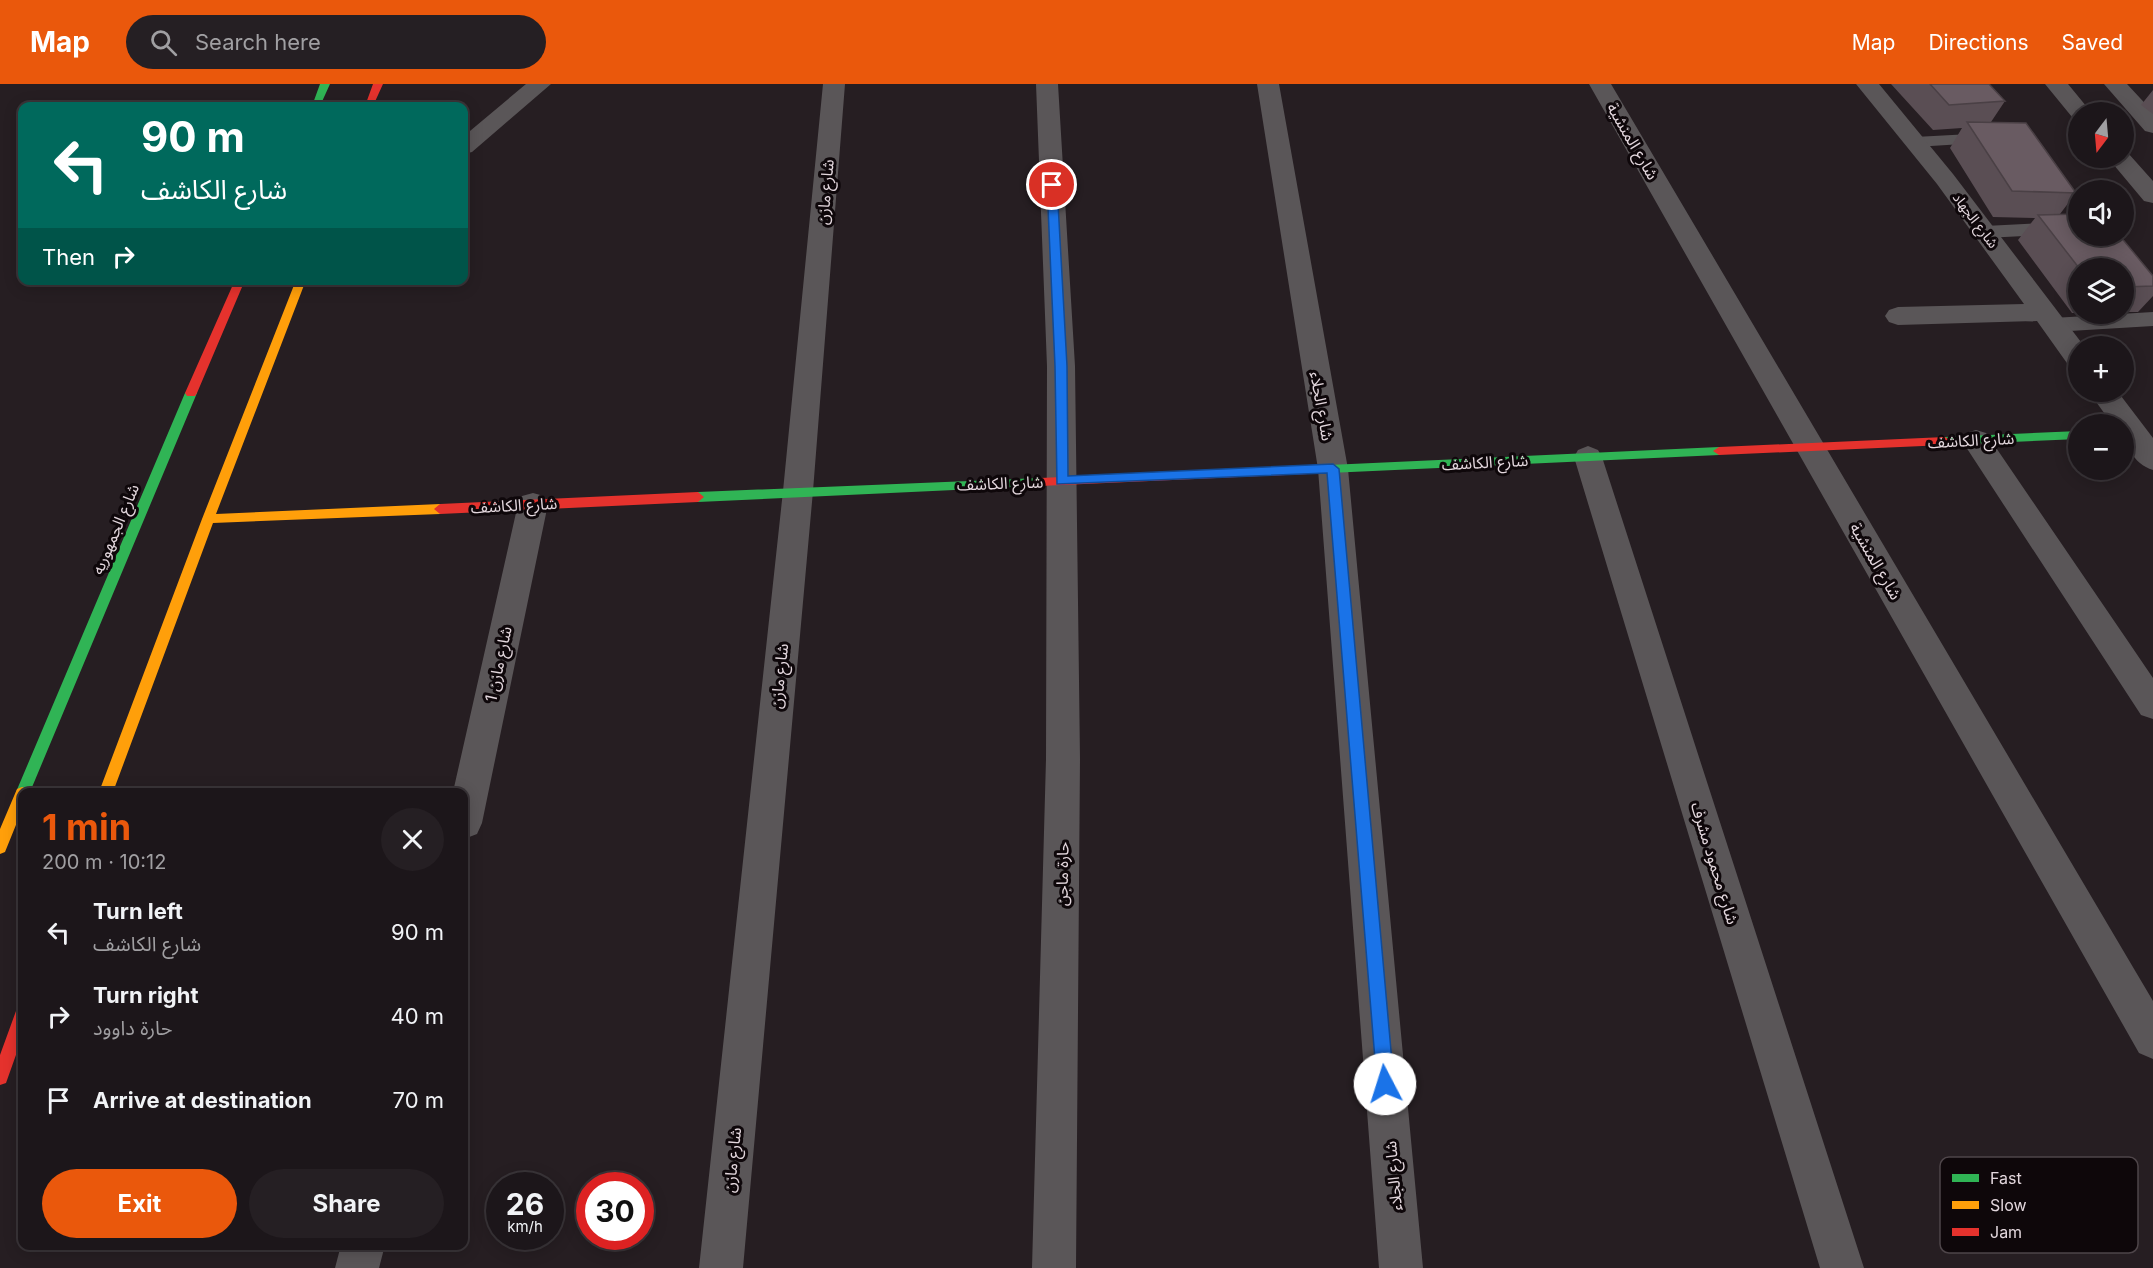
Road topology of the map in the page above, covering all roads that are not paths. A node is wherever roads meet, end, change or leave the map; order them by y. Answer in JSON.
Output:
{"nodes":[{"id":1,"x":326,"y":84,"type":"edge"},
{"id":2,"x":378,"y":84,"type":"edge"},
{"id":3,"x":540,"y":84,"type":"edge"},
{"id":4,"x":834,"y":84,"type":"edge"},
{"id":5,"x":1047,"y":84,"type":"edge"},
{"id":6,"x":1600,"y":84,"type":"edge"},
{"id":7,"x":1868,"y":84,"type":"edge"},
{"id":8,"x":2056,"y":84,"type":"edge"},
{"id":9,"x":1276,"y":85,"type":"edge"},
{"id":10,"x":2121,"y":91,"type":"edge"},
{"id":11,"x":2153,"y":94,"type":"edge"},
{"id":12,"x":318,"y":102,"type":"edge"},
{"id":13,"x":371,"y":102,"type":"edge"},
{"id":14,"x":2071,"y":102,"type":"edge"},
{"id":15,"x":2153,"y":126,"type":"edge"},
{"id":16,"x":2004,"y":137,"type":"edge"},
{"id":17,"x":468,"y":141,"type":"edge"},
{"id":18,"x":1915,"y":142,"type":"junction"},
{"id":19,"x":2129,"y":168,"type":"edge"},
{"id":20,"x":2153,"y":196,"type":"edge"},
{"id":21,"x":2068,"y":228,"type":"edge"},
{"id":22,"x":1985,"y":232,"type":"junction"},
{"id":23,"x":238,"y":285,"type":"edge"},
{"id":24,"x":301,"y":285,"type":"edge"},
{"id":25,"x":1898,"y":316,"type":"dead end"},
{"id":26,"x":2048,"y":318,"type":"junction"},
{"id":27,"x":2153,"y":319,"type":"edge"},
{"id":28,"x":2068,"y":344,"type":"edge"},
{"id":29,"x":2111,"y":402,"type":"edge"},
{"id":30,"x":2137,"y":433,"type":"edge"},
{"id":31,"x":2068,"y":436,"type":"edge"},
{"id":32,"x":1976,"y":440,"type":"junction"},
{"id":33,"x":1810,"y":447,"type":"junction"},
{"id":34,"x":1588,"y":457,"type":"junction"},
{"id":35,"x":2153,"y":459,"type":"edge"},
{"id":36,"x":1333,"y":469,"type":"junction"},
{"id":37,"x":1062,"y":481,"type":"junction"},
{"id":38,"x":798,"y":491,"type":"junction"},
{"id":39,"x":533,"y":504,"type":"junction"},
{"id":40,"x":208,"y":519,"type":"junction"},
{"id":41,"x":2153,"y":705,"type":"edge"},
{"id":42,"x":25,"y":788,"type":"edge"},
{"id":43,"x":107,"y":788,"type":"edge"},
{"id":44,"x":18,"y":804,"type":"edge"},
{"id":45,"x":468,"y":805,"type":"edge"},
{"id":46,"x":0,"y":847,"type":"edge"},
{"id":47,"x":18,"y":1028,"type":"edge"},
{"id":48,"x":2153,"y":1039,"type":"edge"},
{"id":49,"x":0,"y":1077,"type":"edge"},
{"id":50,"x":362,"y":1250,"type":"edge"},
{"id":51,"x":357,"y":1268,"type":"edge"},
{"id":52,"x":721,"y":1268,"type":"edge"},
{"id":53,"x":1054,"y":1268,"type":"edge"},
{"id":54,"x":1401,"y":1268,"type":"edge"},
{"id":55,"x":1842,"y":1268,"type":"edge"}],
"edges":[{"from":1,"to":12,"type":"street"},
{"from":2,"to":13,"type":"street"},
{"from":3,"to":17,"type":"street"},
{"from":4,"to":38,"type":"street","name":"شارع مازن"},
{"from":5,"to":37,"type":"street","name":"حارة ماجن"},
{"from":6,"to":33,"type":"street","name":"شارع المنشية"},
{"from":7,"to":18,"type":"street","name":"شارع الجهاد"},
{"from":8,"to":14,"type":"street"},
{"from":9,"to":36,"type":"street","name":"شارع الجلاء"},
{"from":10,"to":11,"type":"street"},
{"from":10,"to":15,"type":"street"},
{"from":16,"to":18,"type":"lane"},
{"from":18,"to":22,"type":"street","name":"شارع الجهاد"},
{"from":19,"to":20,"type":"street"},
{"from":21,"to":22,"type":"lane"},
{"from":22,"to":26,"type":"street","name":"شارع الجهاد"},
{"from":23,"to":42,"type":"street","name":"شارع الجمهوريه"},
{"from":24,"to":40,"type":"street"},
{"from":25,"to":26,"type":"street"},
{"from":26,"to":27,"type":"lane"},
{"from":26,"to":28,"type":"street","name":"شارع الجهاد"},
{"from":29,"to":30,"type":"street"},
{"from":30,"to":35,"type":"street"},
{"from":31,"to":32,"type":"street","name":"شارع الكاشف"},
{"from":32,"to":33,"type":"street","name":"شارع الكاشف"},
{"from":32,"to":41,"type":"street"},
{"from":33,"to":34,"type":"street","name":"شارع الكاشف"},
{"from":33,"to":48,"type":"street","name":"شارع المنشية"},
{"from":34,"to":36,"type":"street","name":"شارع الكاشف"},
{"from":34,"to":55,"type":"street","name":"شارع محمود مشرف"},
{"from":36,"to":37,"type":"street","name":"شارع الكاشف"},
{"from":36,"to":54,"type":"street","name":"شارع الجلاء"},
{"from":37,"to":38,"type":"street","name":"شارع الكاشف"},
{"from":37,"to":53,"type":"street","name":"حارة ماجن"},
{"from":38,"to":39,"type":"street","name":"شارع الكاشف"},
{"from":38,"to":52,"type":"street","name":"شارع مازن"},
{"from":39,"to":40,"type":"street","name":"شارع الكاشف"},
{"from":39,"to":45,"type":"street","name":"شارع مازن 1"},
{"from":40,"to":43,"type":"street"},
{"from":44,"to":46,"type":"street","name":"شارع الجمهوريه"},
{"from":47,"to":49,"type":"street"},
{"from":50,"to":51,"type":"street"}]}
